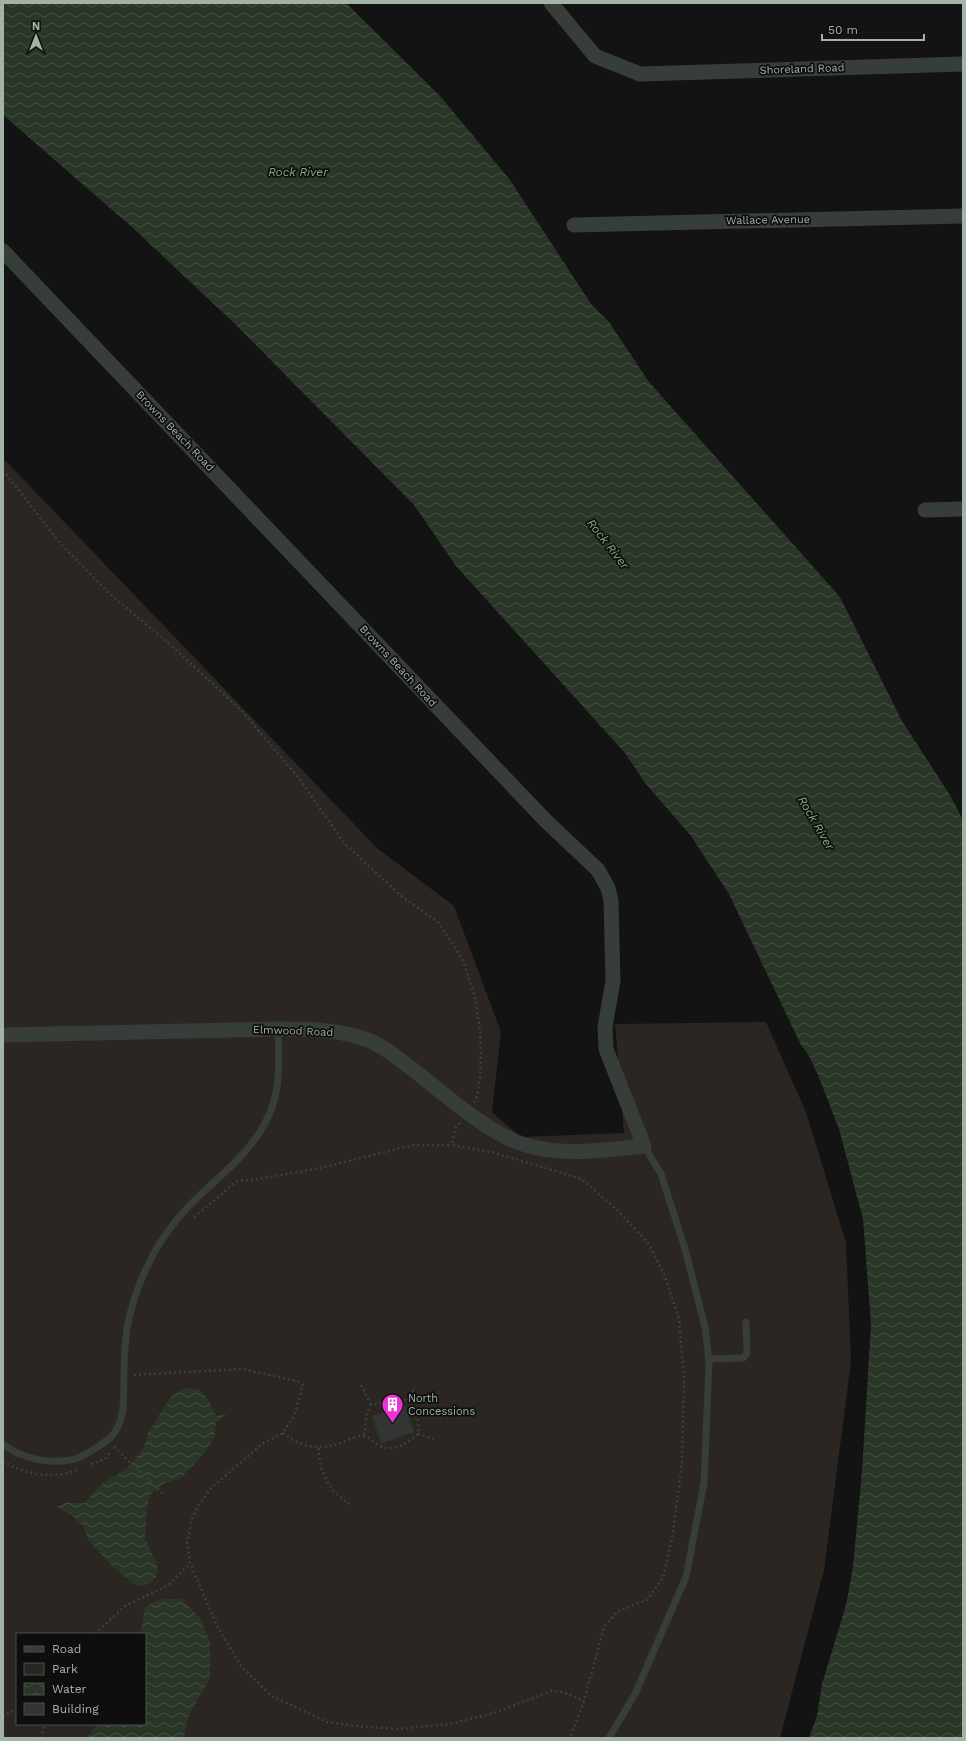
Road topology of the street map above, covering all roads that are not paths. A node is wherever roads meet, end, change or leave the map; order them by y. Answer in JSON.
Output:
{"nodes":[{"id":1,"x":551,"y":3,"type":"edge"},
{"id":2,"x":963,"y":64,"type":"edge"},
{"id":3,"x":963,"y":216,"type":"edge"},
{"id":4,"x":574,"y":225,"type":"dead end"},
{"id":5,"x":3,"y":251,"type":"edge"},
{"id":6,"x":963,"y":509,"type":"edge"},
{"id":7,"x":925,"y":510,"type":"dead end"},
{"id":8,"x":278,"y":1029,"type":"junction"},
{"id":9,"x":3,"y":1035,"type":"edge"},
{"id":10,"x":644,"y":1146,"type":"junction"},
{"id":11,"x":746,"y":1322,"type":"dead end"},
{"id":12,"x":708,"y":1359,"type":"junction"},
{"id":13,"x":3,"y":1444,"type":"edge"},
{"id":14,"x":609,"y":1738,"type":"edge"}],
"edges":[{"from":1,"to":2,"type":"street","name":"Shoreland Road"},
{"from":3,"to":4,"type":"street","name":"Wallace Avenue"},
{"from":5,"to":10,"type":"street","name":"Browns Beach Road"},
{"from":6,"to":7,"type":"street"},
{"from":8,"to":9,"type":"street","name":"Elmwood Road"},
{"from":8,"to":10,"type":"street","name":"Elmwood Road"},
{"from":8,"to":13,"type":"lane"},
{"from":10,"to":12,"type":"lane"},
{"from":11,"to":12,"type":"lane"},
{"from":12,"to":14,"type":"lane"}]}
